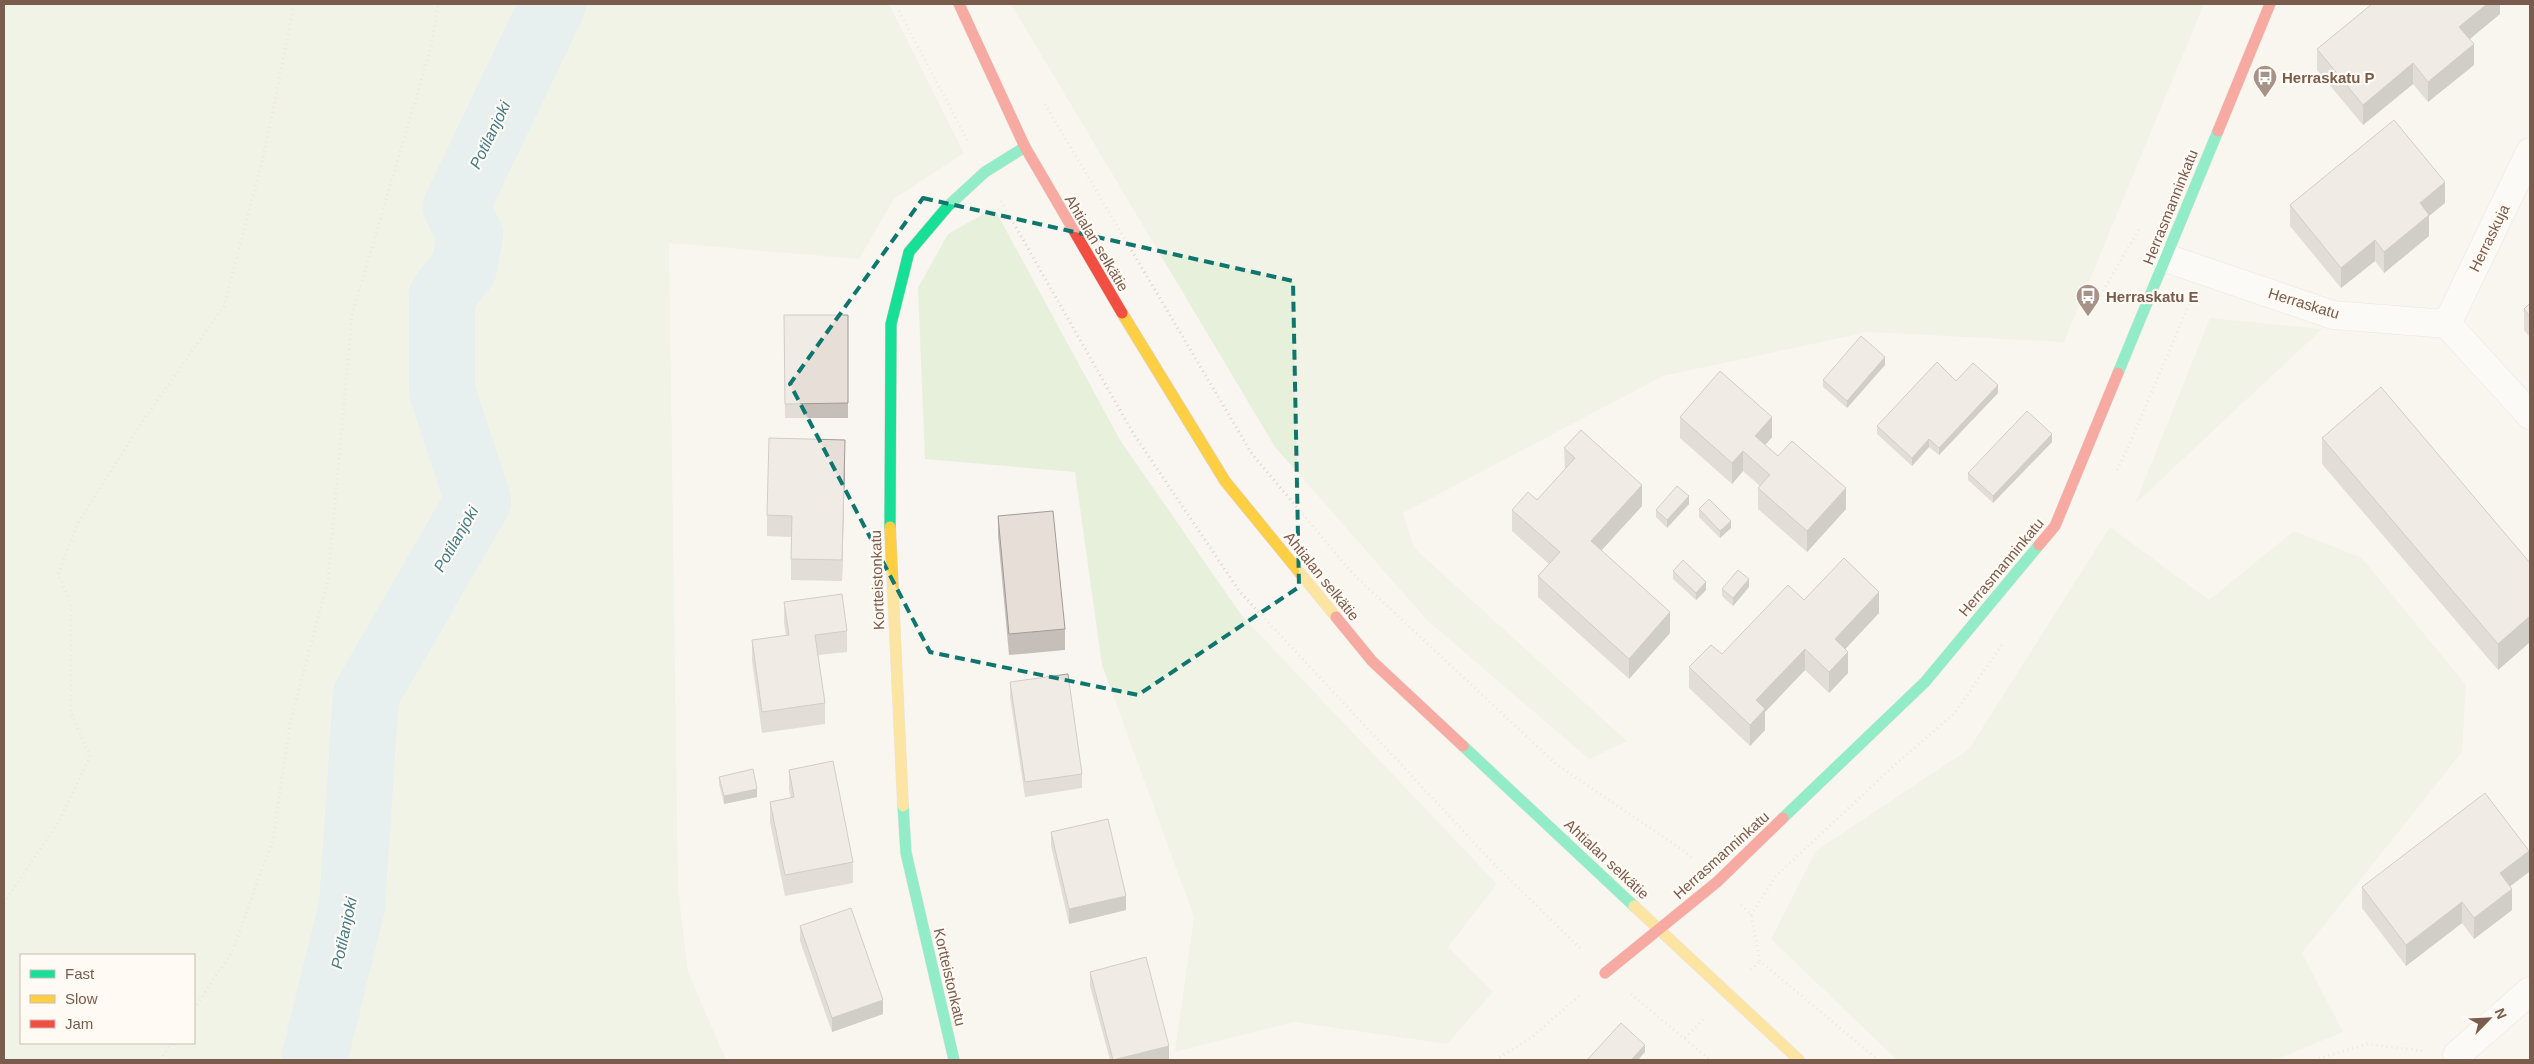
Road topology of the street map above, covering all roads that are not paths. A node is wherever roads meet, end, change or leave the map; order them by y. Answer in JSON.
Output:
{"nodes":[{"id":1,"x":959,"y":4,"type":"edge"},
{"id":2,"x":2270,"y":4,"type":"edge"},
{"id":3,"x":1024,"y":147,"type":"junction"},
{"id":4,"x":2530,"y":152,"type":"edge"},
{"id":5,"x":2166,"y":258,"type":"junction"},
{"id":6,"x":2447,"y":324,"type":"junction"},
{"id":7,"x":2530,"y":414,"type":"edge"},
{"id":8,"x":1660,"y":929,"type":"junction"},
{"id":9,"x":1605,"y":973,"type":"road end"},
{"id":10,"x":2530,"y":991,"type":"edge"},
{"id":11,"x":2458,"y":1058,"type":"edge"},
{"id":12,"x":954,"y":1060,"type":"edge"},
{"id":13,"x":1799,"y":1060,"type":"edge"}],
"edges":[{"from":1,"to":3,"type":"street","name":"Ahtialan selkätie"},
{"from":2,"to":5,"type":"street","name":"Herrasmanninkatu"},
{"from":3,"to":8,"type":"street","name":"Ahtialan selkätie"},
{"from":3,"to":12,"type":"street","name":"Kortteistonkatu"},
{"from":4,"to":6,"type":"street","name":"Herraskuja"},
{"from":5,"to":6,"type":"street","name":"Herraskatu"},
{"from":5,"to":8,"type":"street","name":"Herrasmanninkatu"},
{"from":6,"to":7,"type":"street"},
{"from":8,"to":9,"type":"street","name":"Herrasmanninkatu"},
{"from":8,"to":13,"type":"street","name":"Ahtialan selkätie"},
{"from":10,"to":11,"type":"street"}]}
